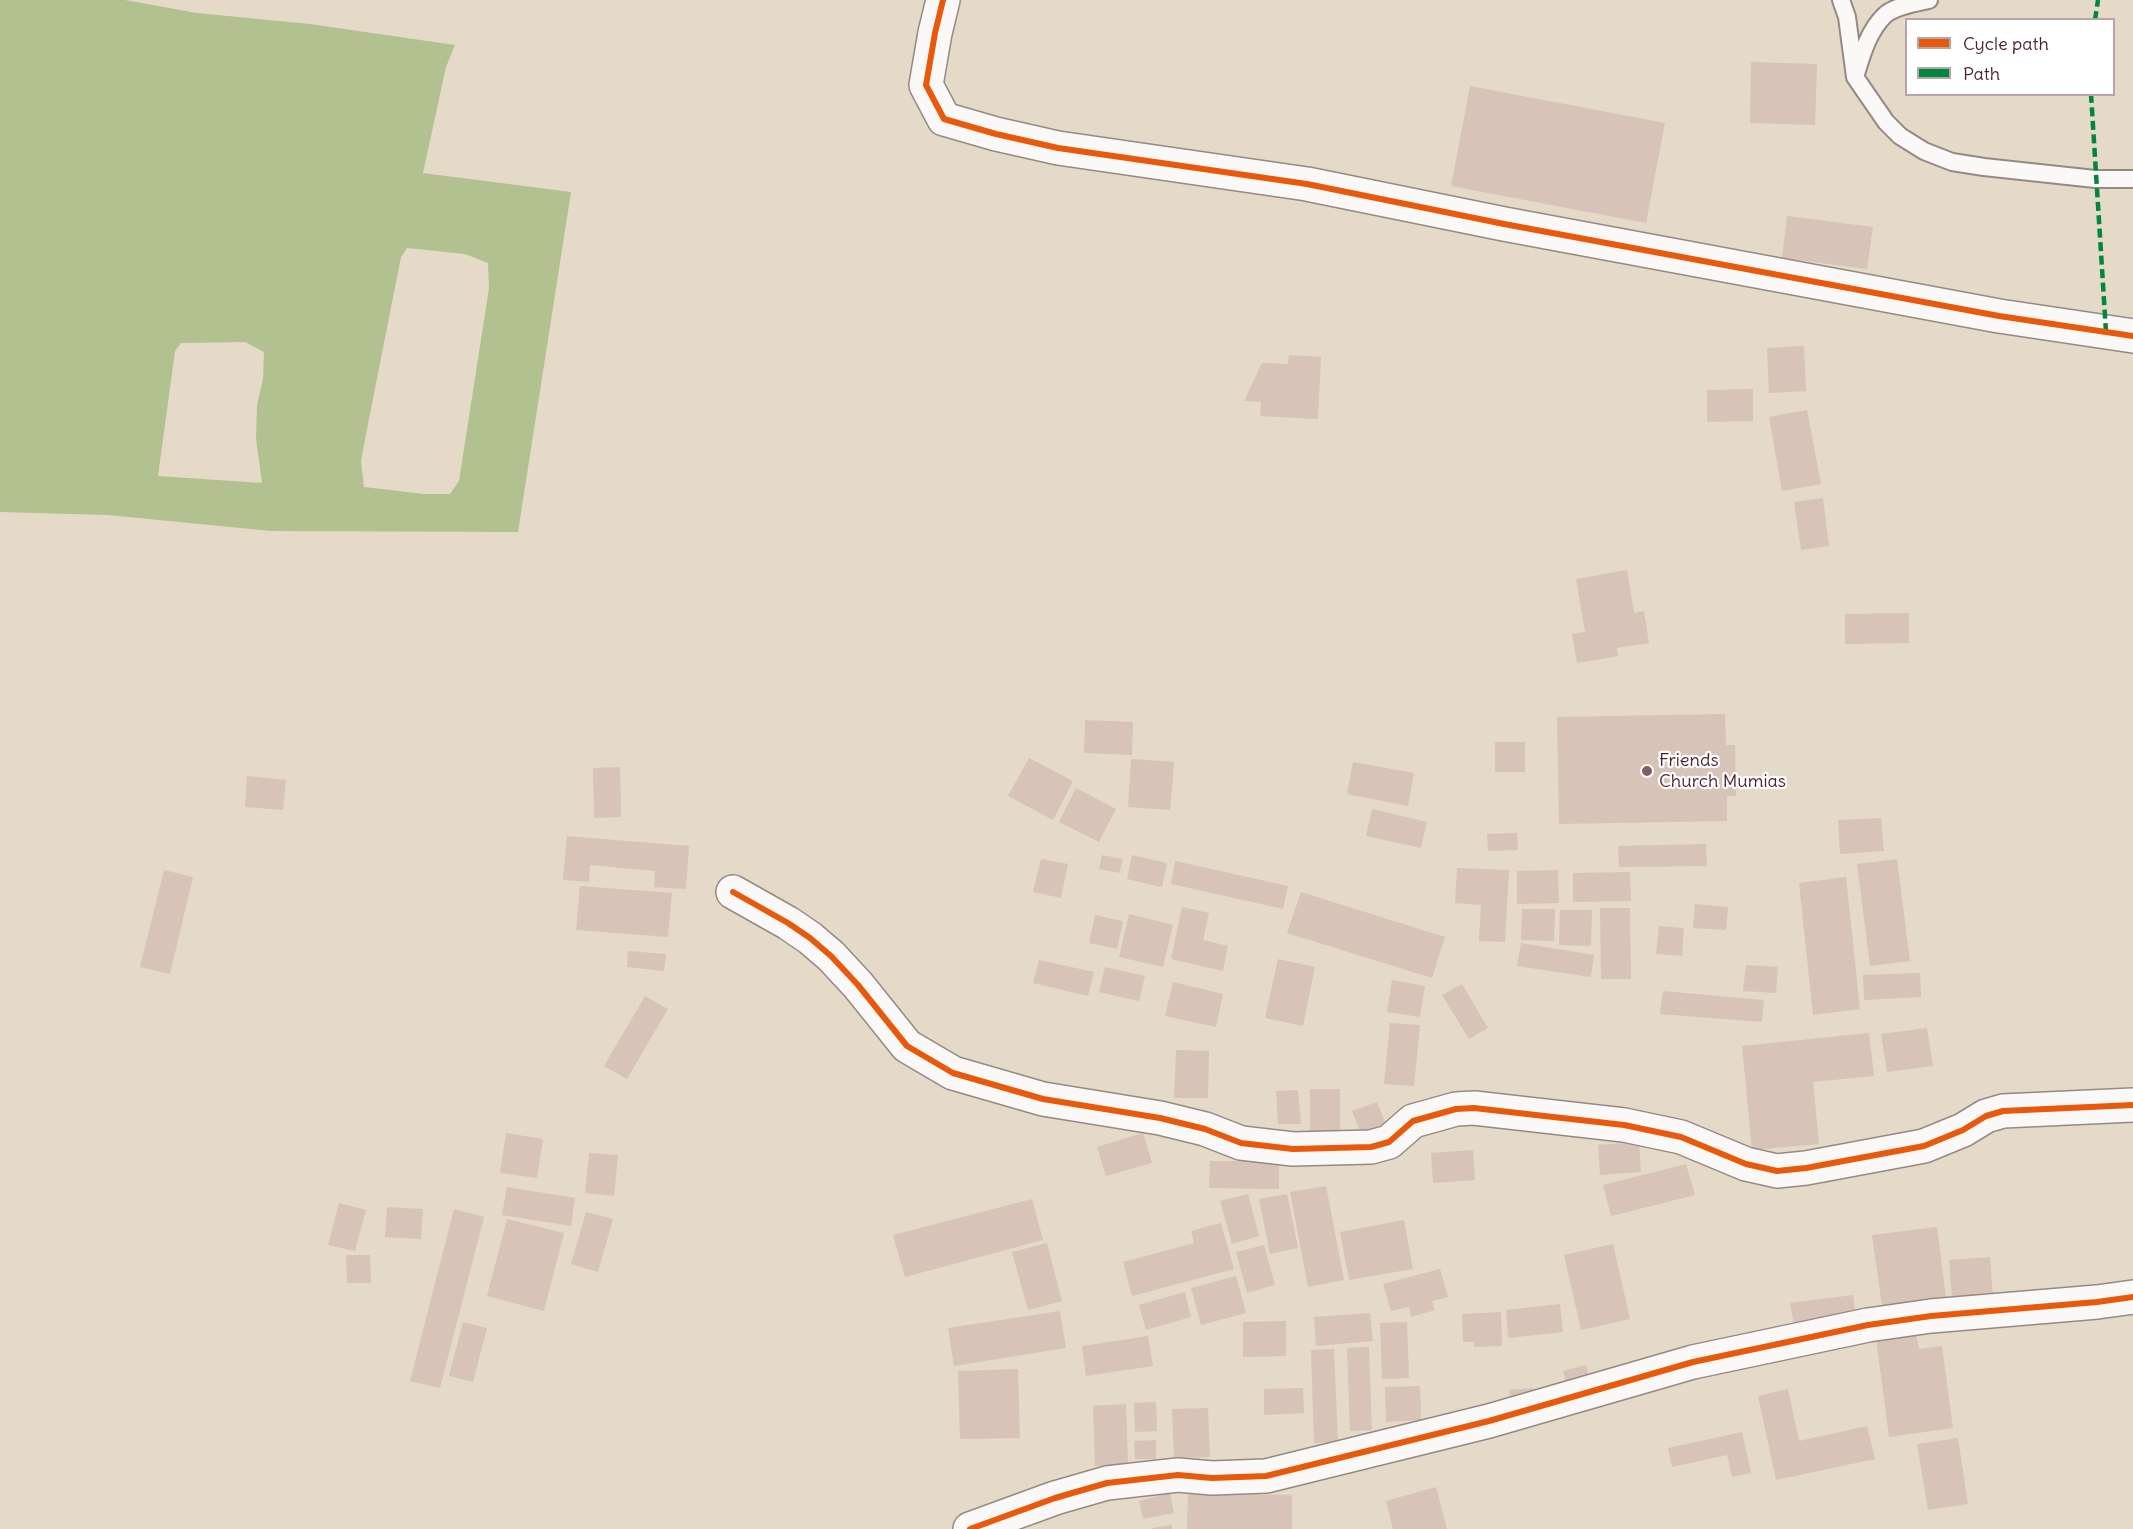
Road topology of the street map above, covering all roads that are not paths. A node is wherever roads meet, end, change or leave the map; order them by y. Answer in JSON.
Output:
{"nodes":[{"id":1,"x":943,"y":0,"type":"edge"},
{"id":2,"x":1841,"y":0,"type":"edge"},
{"id":3,"x":1929,"y":0,"type":"edge"},
{"id":4,"x":1855,"y":77,"type":"junction"},
{"id":5,"x":2133,"y":179,"type":"edge"},
{"id":6,"x":2133,"y":336,"type":"edge"},
{"id":7,"x":733,"y":892,"type":"dead end"},
{"id":8,"x":2133,"y":1105,"type":"edge"},
{"id":9,"x":2133,"y":1297,"type":"edge"},
{"id":10,"x":970,"y":1529,"type":"edge"}],
"edges":[{"from":1,"to":6,"type":"street"},
{"from":2,"to":4,"type":"lane"},
{"from":3,"to":4,"type":"lane"},
{"from":4,"to":5,"type":"lane"},
{"from":7,"to":8,"type":"street"},
{"from":9,"to":10,"type":"street"}]}
